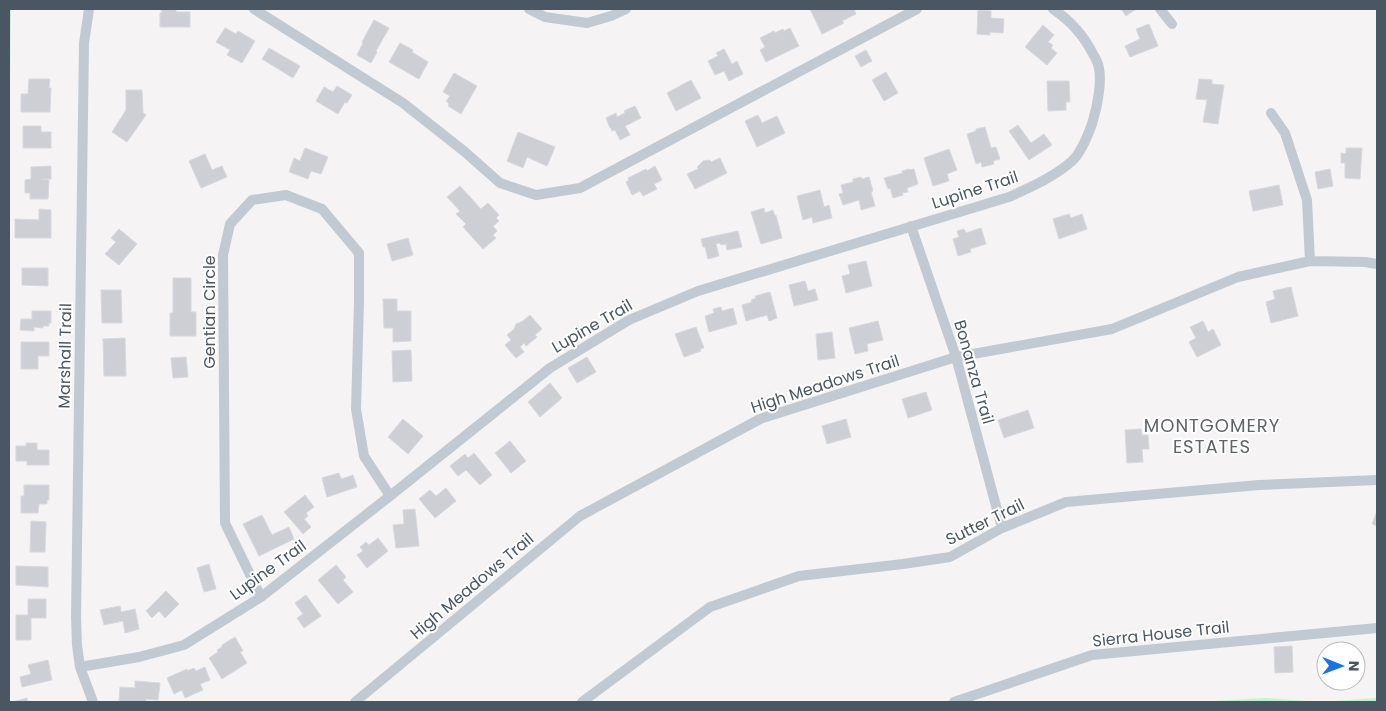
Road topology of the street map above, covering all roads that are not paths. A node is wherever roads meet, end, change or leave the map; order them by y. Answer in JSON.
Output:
{"nodes":[{"id":1,"x":88,"y":9,"type":"edge"},
{"id":2,"x":254,"y":9,"type":"edge"},
{"id":3,"x":529,"y":9,"type":"edge"},
{"id":4,"x":626,"y":9,"type":"edge"},
{"id":5,"x":917,"y":9,"type":"edge"},
{"id":6,"x":1053,"y":9,"type":"edge"},
{"id":7,"x":1160,"y":9,"type":"edge"},
{"id":8,"x":1172,"y":24,"type":"dead end"},
{"id":9,"x":1271,"y":113,"type":"dead end"},
{"id":10,"x":912,"y":226,"type":"junction"},
{"id":11,"x":1310,"y":261,"type":"junction"},
{"id":12,"x":1377,"y":264,"type":"edge"},
{"id":13,"x":956,"y":357,"type":"junction"},
{"id":14,"x":1377,"y":480,"type":"edge"},
{"id":15,"x":390,"y":496,"type":"junction"},
{"id":16,"x":1002,"y":528,"type":"junction"},
{"id":17,"x":261,"y":597,"type":"junction"},
{"id":18,"x":1377,"y":628,"type":"edge"},
{"id":19,"x":80,"y":667,"type":"junction"},
{"id":20,"x":93,"y":702,"type":"edge"},
{"id":21,"x":355,"y":702,"type":"edge"},
{"id":22,"x":582,"y":702,"type":"edge"},
{"id":23,"x":954,"y":702,"type":"edge"}],
"edges":[{"from":1,"to":19,"type":"street","name":"Marshall Trail"},
{"from":2,"to":5,"type":"street"},
{"from":3,"to":4,"type":"street"},
{"from":6,"to":10,"type":"street","name":"Lupine Trail"},
{"from":7,"to":8,"type":"street"},
{"from":9,"to":11,"type":"street"},
{"from":10,"to":13,"type":"street","name":"Bonanza Trail"},
{"from":10,"to":15,"type":"street","name":"Lupine Trail"},
{"from":11,"to":12,"type":"street","name":"High Meadows Trail"},
{"from":11,"to":13,"type":"street","name":"High Meadows Trail"},
{"from":13,"to":16,"type":"street","name":"Bonanza Trail"},
{"from":13,"to":21,"type":"street","name":"High Meadows Trail"},
{"from":14,"to":16,"type":"street","name":"Sutter Trail"},
{"from":15,"to":17,"type":"street","name":"Lupine Trail"},
{"from":15,"to":17,"type":"street","name":"Gentian Circle"},
{"from":16,"to":22,"type":"street","name":"Sutter Trail"},
{"from":17,"to":19,"type":"street","name":"Lupine Trail"},
{"from":18,"to":23,"type":"street","name":"Sierra House Trail"},
{"from":19,"to":20,"type":"street","name":"Marshall Trail"}]}
